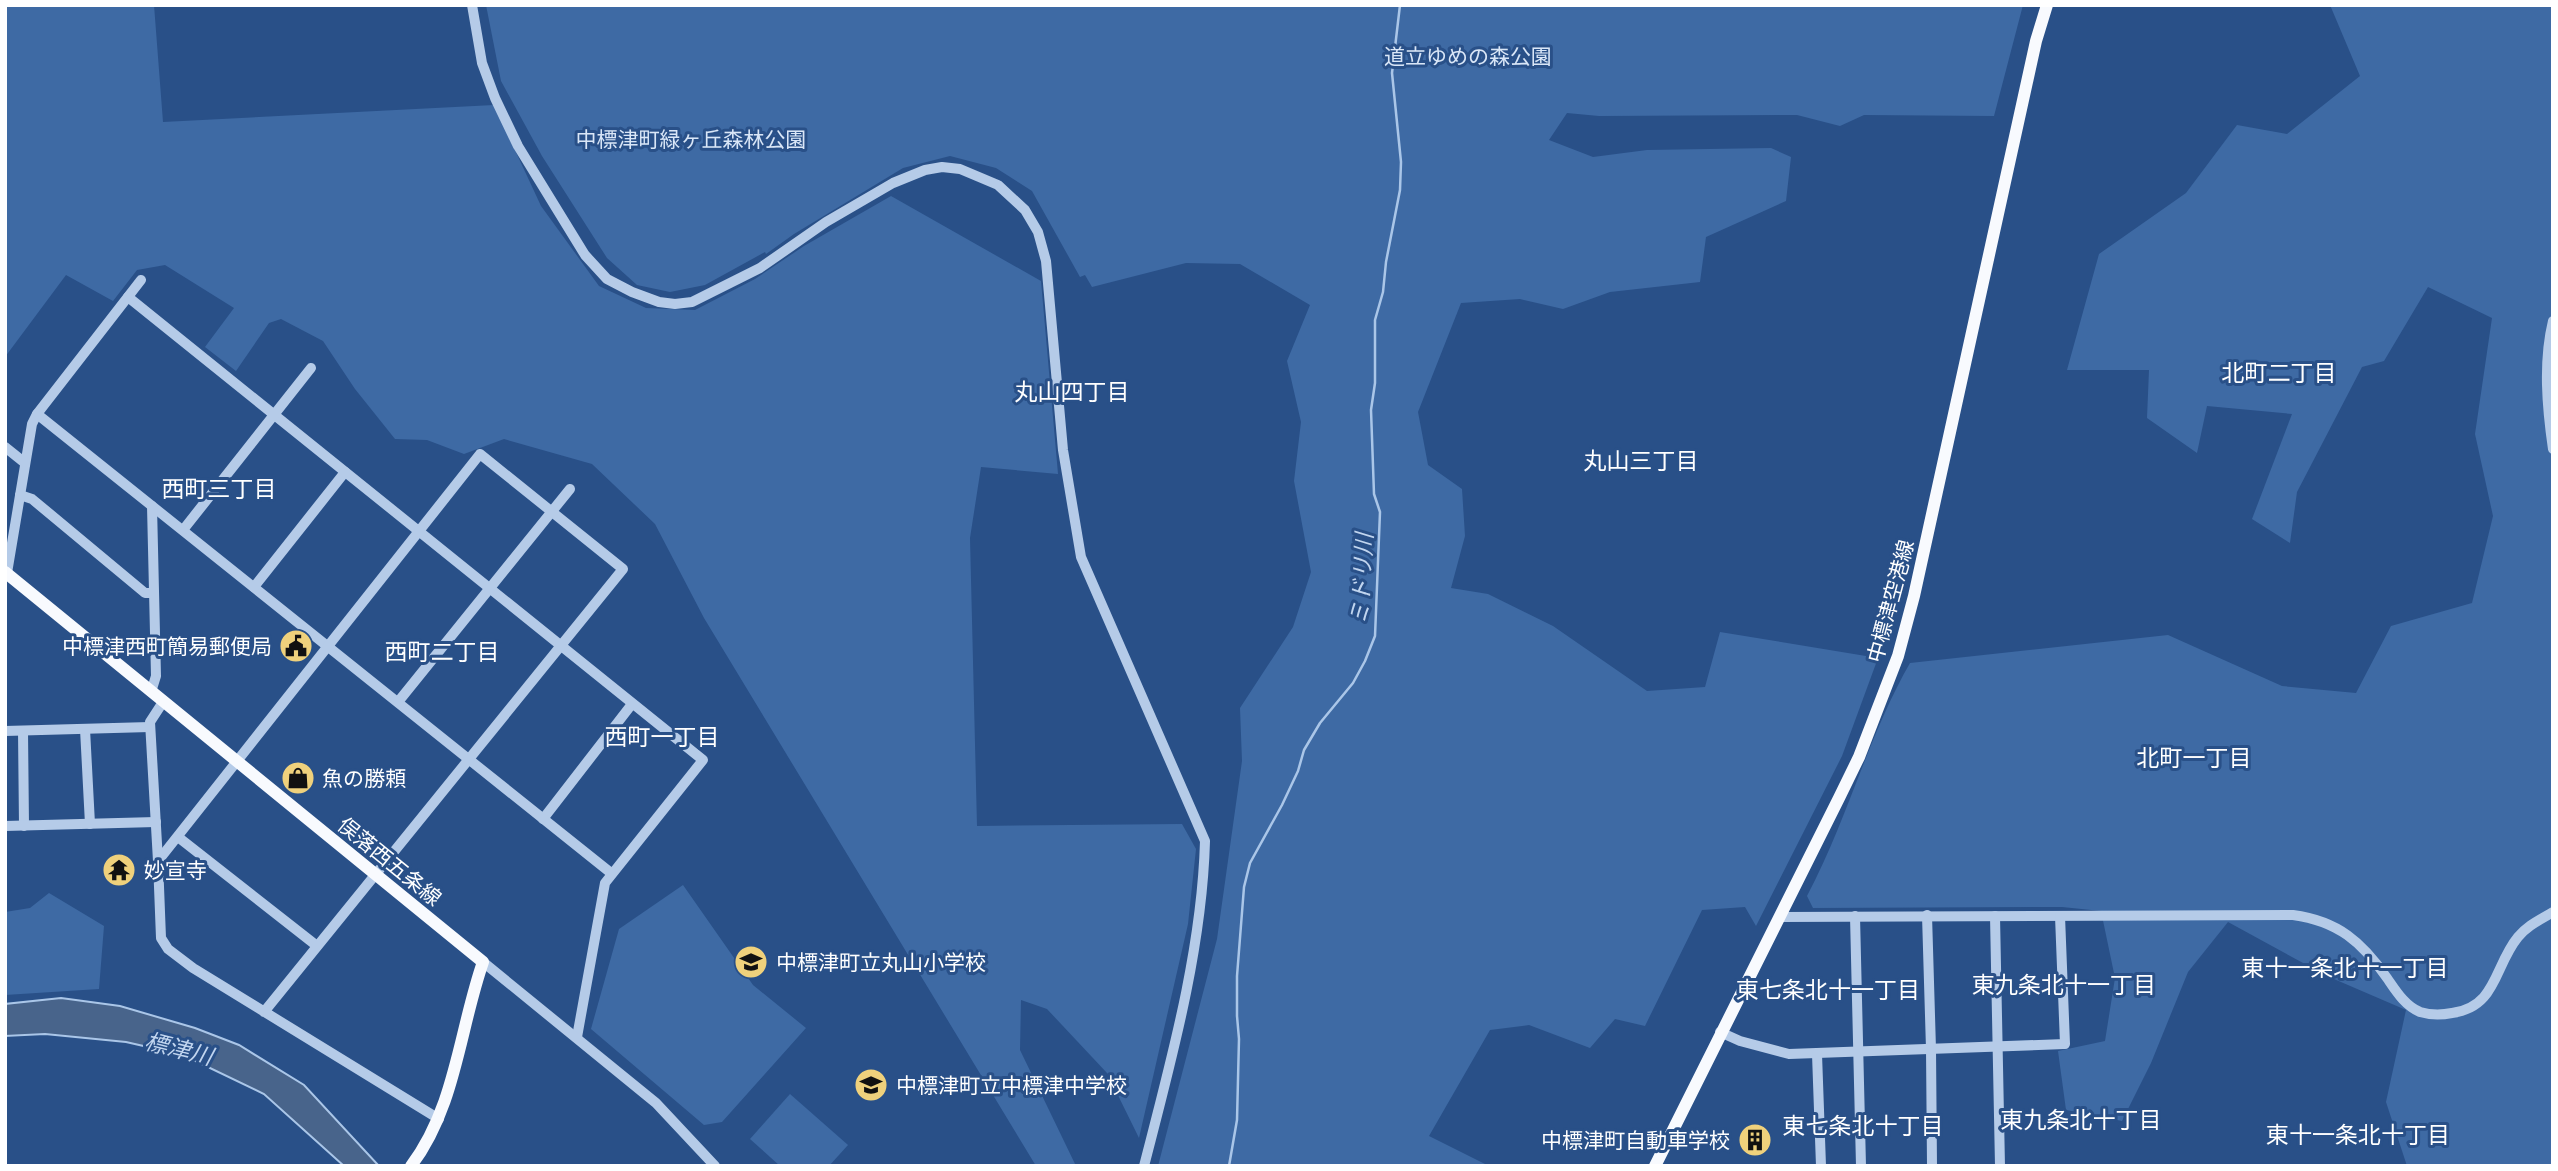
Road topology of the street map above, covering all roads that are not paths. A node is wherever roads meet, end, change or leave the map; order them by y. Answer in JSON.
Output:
{"nodes":[{"id":1,"x":472,"y":5,"type":"edge"},
{"id":2,"x":2047,"y":5,"type":"edge"},
{"id":3,"x":141,"y":279,"type":"dead end"},
{"id":4,"x":128,"y":297,"type":"junction"},
{"id":5,"x":2553,"y":321,"type":"edge"},
{"id":6,"x":311,"y":368,"type":"dead end"},
{"id":7,"x":37,"y":414,"type":"junction"},
{"id":8,"x":273,"y":416,"type":"junction"},
{"id":9,"x":5,"y":447,"type":"edge"},
{"id":10,"x":2553,"y":449,"type":"edge"},
{"id":11,"x":25,"y":463,"type":"junction"},
{"id":12,"x":345,"y":472,"type":"junction"},
{"id":13,"x":570,"y":489,"type":"dead end"},
{"id":14,"x":20,"y":495,"type":"junction"},
{"id":15,"x":152,"y":506,"type":"junction"},
{"id":16,"x":551,"y":512,"type":"junction"},
{"id":17,"x":183,"y":530,"type":"junction"},
{"id":18,"x":418,"y":532,"type":"junction"},
{"id":19,"x":6,"y":572,"type":"edge"},
{"id":20,"x":254,"y":587,"type":"junction"},
{"id":21,"x":489,"y":589,"type":"junction"},
{"id":22,"x":154,"y":593,"type":"junction"},
{"id":23,"x":327,"y":645,"type":"junction"},
{"id":24,"x":560,"y":646,"type":"junction"},
{"id":25,"x":150,"y":692,"type":"junction"},
{"id":26,"x":163,"y":702,"type":"junction"},
{"id":27,"x":398,"y":702,"type":"junction"},
{"id":28,"x":632,"y":704,"type":"junction"},
{"id":29,"x":150,"y":727,"type":"junction"},
{"id":30,"x":85,"y":729,"type":"junction"},
{"id":31,"x":5,"y":731,"type":"edge"},
{"id":32,"x":23,"y":731,"type":"junction"},
{"id":33,"x":470,"y":760,"type":"junction"},
{"id":34,"x":236,"y":761,"type":"junction"},
{"id":35,"x":543,"y":819,"type":"junction"},
{"id":36,"x":156,"y":822,"type":"junction"},
{"id":37,"x":90,"y":824,"type":"junction"},
{"id":38,"x":24,"y":825,"type":"junction"},
{"id":39,"x":5,"y":826,"type":"edge"},
{"id":40,"x":178,"y":836,"type":"junction"},
{"id":41,"x":158,"y":861,"type":"junction"},
{"id":42,"x":611,"y":873,"type":"junction"},
{"id":43,"x":375,"y":874,"type":"junction"},
{"id":44,"x":2553,"y":912,"type":"edge"},
{"id":45,"x":1927,"y":915,"type":"junction"},
{"id":46,"x":1855,"y":916,"type":"junction"},
{"id":47,"x":1995,"y":916,"type":"junction"},
{"id":48,"x":2060,"y":916,"type":"junction"},
{"id":49,"x":1781,"y":917,"type":"junction"},
{"id":50,"x":317,"y":946,"type":"junction"},
{"id":51,"x":484,"y":962,"type":"junction"},
{"id":52,"x":264,"y":1012,"type":"junction"},
{"id":53,"x":1720,"y":1032,"type":"junction"},
{"id":54,"x":577,"y":1037,"type":"junction"},
{"id":55,"x":1998,"y":1046,"type":"junction"},
{"id":56,"x":1931,"y":1049,"type":"junction"},
{"id":57,"x":1859,"y":1052,"type":"junction"},
{"id":58,"x":1817,"y":1054,"type":"junction"},
{"id":59,"x":439,"y":1119,"type":"junction"},
{"id":60,"x":411,"y":1166,"type":"edge"},
{"id":61,"x":715,"y":1166,"type":"edge"},
{"id":62,"x":1144,"y":1166,"type":"edge"},
{"id":63,"x":1655,"y":1166,"type":"edge"},
{"id":64,"x":1821,"y":1166,"type":"edge"},
{"id":65,"x":1861,"y":1166,"type":"edge"},
{"id":66,"x":1932,"y":1166,"type":"edge"},
{"id":67,"x":2000,"y":1166,"type":"edge"}],
"edges":[{"from":1,"to":62,"type":"street"},
{"from":2,"to":49,"type":"main road","name":"中標津空港線"},
{"from":3,"to":4,"type":"street"},
{"from":4,"to":7,"type":"street"},
{"from":4,"to":8,"type":"street"},
{"from":5,"to":10,"type":"street"},
{"from":6,"to":8,"type":"street"},
{"from":7,"to":11,"type":"street"},
{"from":7,"to":15,"type":"street"},
{"from":8,"to":12,"type":"street"},
{"from":8,"to":17,"type":"street"},
{"from":9,"to":11,"type":"street"},
{"from":11,"to":14,"type":"street"},
{"from":12,"to":18,"type":"street"},
{"from":12,"to":20,"type":"street"},
{"from":13,"to":16,"type":"street"},
{"from":14,"to":19,"type":"street"},
{"from":14,"to":22,"type":"street"},
{"from":15,"to":17,"type":"street"},
{"from":15,"to":22,"type":"street"},
{"from":16,"to":18,"type":"street"},
{"from":16,"to":21,"type":"street"},
{"from":16,"to":24,"type":"street"},
{"from":17,"to":20,"type":"street"},
{"from":18,"to":21,"type":"street"},
{"from":18,"to":23,"type":"street"},
{"from":19,"to":25,"type":"main road","name":"俣落西五条線"},
{"from":20,"to":23,"type":"street"},
{"from":21,"to":24,"type":"street"},
{"from":21,"to":27,"type":"street"},
{"from":22,"to":25,"type":"street"},
{"from":23,"to":27,"type":"street"},
{"from":23,"to":34,"type":"street"},
{"from":24,"to":28,"type":"street"},
{"from":24,"to":33,"type":"street"},
{"from":25,"to":26,"type":"main road","name":"俣落西五条線"},
{"from":26,"to":29,"type":"street"},
{"from":26,"to":34,"type":"main road","name":"俣落西五条線"},
{"from":27,"to":33,"type":"street"},
{"from":28,"to":35,"type":"street"},
{"from":28,"to":42,"type":"street"},
{"from":29,"to":30,"type":"street"},
{"from":29,"to":36,"type":"street"},
{"from":30,"to":32,"type":"street"},
{"from":30,"to":37,"type":"street"},
{"from":31,"to":32,"type":"street"},
{"from":32,"to":38,"type":"street"},
{"from":33,"to":35,"type":"street"},
{"from":33,"to":43,"type":"street"},
{"from":34,"to":40,"type":"street"},
{"from":34,"to":43,"type":"main road","name":"俣落西五条線"},
{"from":35,"to":42,"type":"street"},
{"from":36,"to":37,"type":"street"},
{"from":36,"to":41,"type":"street"},
{"from":37,"to":38,"type":"street"},
{"from":38,"to":39,"type":"street"},
{"from":40,"to":41,"type":"street"},
{"from":40,"to":50,"type":"street"},
{"from":41,"to":52,"type":"street"},
{"from":42,"to":54,"type":"street"},
{"from":43,"to":50,"type":"street"},
{"from":43,"to":51,"type":"main road","name":"俣落西五条線"},
{"from":44,"to":48,"type":"street"},
{"from":45,"to":46,"type":"street"},
{"from":45,"to":47,"type":"street"},
{"from":45,"to":56,"type":"street"},
{"from":46,"to":49,"type":"street"},
{"from":46,"to":57,"type":"street"},
{"from":47,"to":48,"type":"street"},
{"from":47,"to":55,"type":"street"},
{"from":48,"to":55,"type":"street"},
{"from":49,"to":53,"type":"main road","name":"中標津空港線"},
{"from":50,"to":52,"type":"street"},
{"from":51,"to":54,"type":"street"},
{"from":51,"to":59,"type":"main road"},
{"from":52,"to":59,"type":"street"},
{"from":53,"to":58,"type":"street"},
{"from":53,"to":63,"type":"main road","name":"中標津空港線"},
{"from":54,"to":61,"type":"street"},
{"from":55,"to":56,"type":"street"},
{"from":55,"to":67,"type":"street"},
{"from":56,"to":57,"type":"street"},
{"from":56,"to":66,"type":"street"},
{"from":57,"to":58,"type":"street"},
{"from":57,"to":65,"type":"street"},
{"from":58,"to":64,"type":"street"},
{"from":59,"to":60,"type":"main road"}]}
